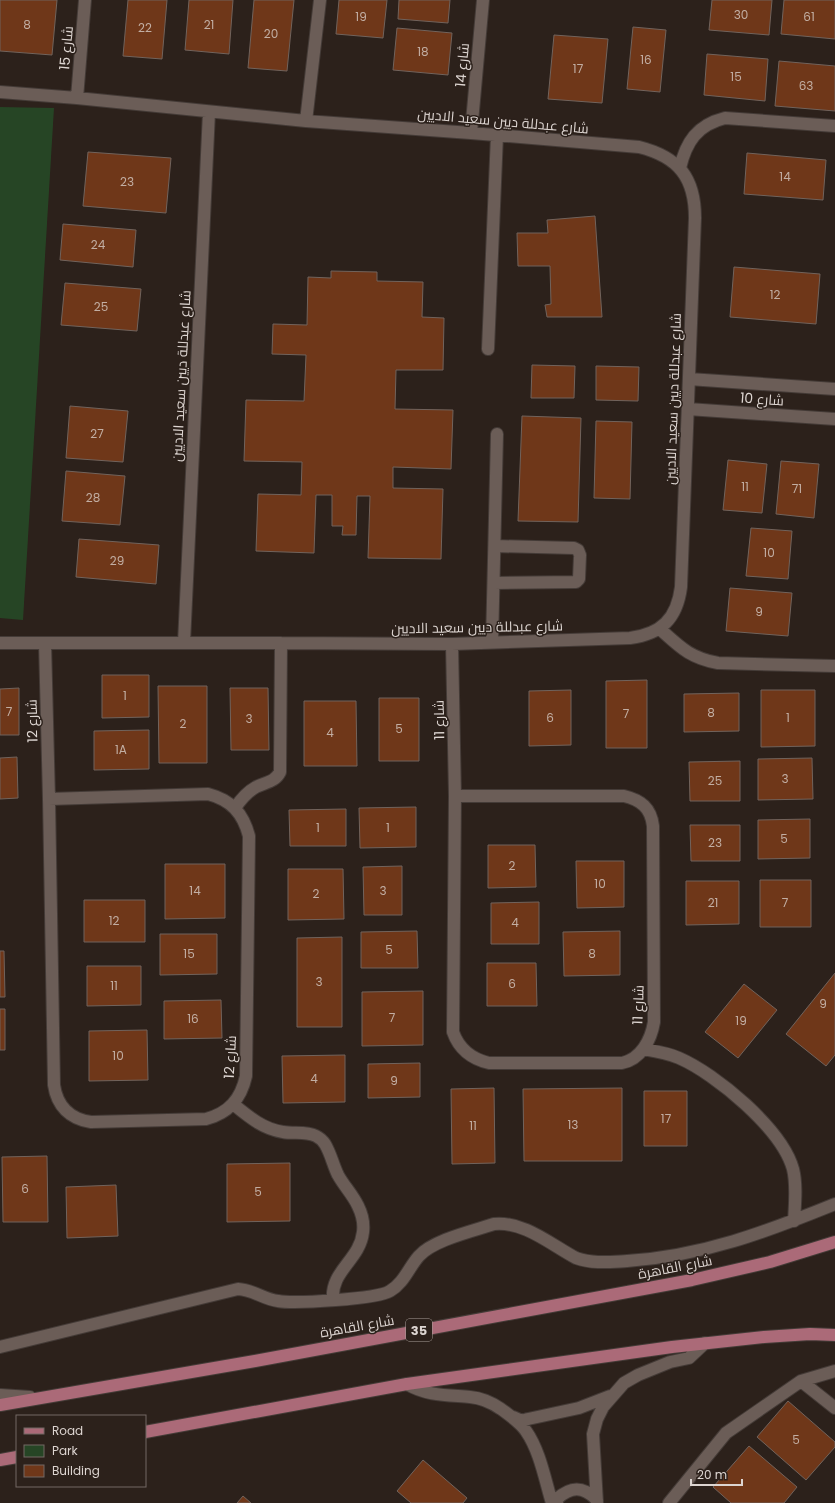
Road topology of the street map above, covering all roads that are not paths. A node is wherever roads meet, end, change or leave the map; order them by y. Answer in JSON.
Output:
{"nodes":[{"id":1,"x":85,"y":0,"type":"edge"},
{"id":2,"x":320,"y":0,"type":"edge"},
{"id":3,"x":483,"y":0,"type":"edge"},
{"id":4,"x":0,"y":92,"type":"edge"},
{"id":5,"x":77,"y":98,"type":"junction"},
{"id":6,"x":209,"y":112,"type":"junction"},
{"id":7,"x":306,"y":121,"type":"junction"},
{"id":8,"x":835,"y":126,"type":"edge"},
{"id":9,"x":471,"y":133,"type":"junction"},
{"id":10,"x":497,"y":135,"type":"junction"},
{"id":11,"x":680,"y":168,"type":"junction"},
{"id":12,"x":488,"y":349,"type":"dead end"},
{"id":13,"x":689,"y":379,"type":"junction"},
{"id":14,"x":835,"y":389,"type":"edge"},
{"id":15,"x":688,"y":409,"type":"junction"},
{"id":16,"x":835,"y":419,"type":"edge"},
{"id":17,"x":497,"y":434,"type":"dead end"},
{"id":18,"x":495,"y":546,"type":"junction"},
{"id":19,"x":494,"y":583,"type":"junction"},
{"id":20,"x":660,"y":629,"type":"junction"},
{"id":21,"x":281,"y":642,"type":"junction"},
{"id":22,"x":0,"y":643,"type":"edge"},
{"id":23,"x":45,"y":643,"type":"junction"},
{"id":24,"x":184,"y":643,"type":"junction"},
{"id":25,"x":492,"y":643,"type":"junction"},
{"id":26,"x":452,"y":644,"type":"junction"},
{"id":27,"x":835,"y":666,"type":"edge"},
{"id":28,"x":455,"y":796,"type":"junction"},
{"id":29,"x":49,"y":799,"type":"junction"},
{"id":30,"x":236,"y":808,"type":"junction"},
{"id":31,"x":643,"y":1049,"type":"junction"},
{"id":32,"x":234,"y":1104,"type":"junction"},
{"id":33,"x":835,"y":1204,"type":"edge"},
{"id":34,"x":794,"y":1221,"type":"junction"},
{"id":35,"x":835,"y":1242,"type":"edge"},
{"id":36,"x":333,"y":1300,"type":"junction"},
{"id":37,"x":835,"y":1335,"type":"edge"},
{"id":38,"x":705,"y":1343,"type":"junction"},
{"id":39,"x":0,"y":1347,"type":"edge"},
{"id":40,"x":835,"y":1370,"type":"edge"},
{"id":41,"x":801,"y":1381,"type":"junction"},
{"id":42,"x":407,"y":1384,"type":"junction"},
{"id":43,"x":613,"y":1395,"type":"junction"},
{"id":44,"x":0,"y":1396,"type":"edge"},
{"id":45,"x":37,"y":1398,"type":"junction"},
{"id":46,"x":0,"y":1405,"type":"edge"},
{"id":47,"x":835,"y":1408,"type":"edge"},
{"id":48,"x":510,"y":1416,"type":"junction"},
{"id":49,"x":146,"y":1432,"type":"edge"},
{"id":50,"x":16,"y":1456,"type":"edge"},
{"id":51,"x":0,"y":1460,"type":"edge"},
{"id":52,"x":597,"y":1501,"type":"edge"},
{"id":53,"x":552,"y":1503,"type":"edge"},
{"id":54,"x":557,"y":1503,"type":"edge"},
{"id":55,"x":669,"y":1503,"type":"edge"}],
"edges":[{"from":1,"to":5,"type":"street","name":"شارع 15"},
{"from":2,"to":7,"type":"street"},
{"from":3,"to":9,"type":"street","name":"شارع 14"},
{"from":4,"to":5,"type":"street","name":"شارع عبدللة ديين سعيد الاديين"},
{"from":5,"to":6,"type":"street","name":"شارع عبدللة ديين سعيد الاديين"},
{"from":6,"to":7,"type":"street","name":"شارع عبدللة ديين سعيد الاديين"},
{"from":6,"to":24,"type":"street","name":"شارع عبدللة ديين سعيد الاديين"},
{"from":7,"to":9,"type":"street","name":"شارع عبدللة ديين سعيد الاديين"},
{"from":8,"to":11,"type":"street"},
{"from":9,"to":10,"type":"street","name":"شارع عبدللة ديين سعيد الاديين"},
{"from":10,"to":11,"type":"street","name":"شارع عبدللة ديين سعيد الاديين"},
{"from":10,"to":12,"type":"street"},
{"from":11,"to":13,"type":"street","name":"شارع عبدللة ديين سعيد الاديين"},
{"from":13,"to":14,"type":"street","name":"شارع 10"},
{"from":13,"to":15,"type":"street","name":"شارع عبدللة ديين سعيد الاديين"},
{"from":15,"to":16,"type":"street","name":"شارع 10"},
{"from":15,"to":20,"type":"street","name":"شارع عبدللة ديين سعيد الاديين"},
{"from":17,"to":18,"type":"street"},
{"from":18,"to":19,"type":"street"},
{"from":18,"to":19,"type":"street"},
{"from":19,"to":25,"type":"street"},
{"from":20,"to":25,"type":"street","name":"شارع عبدللة ديين سعيد الاديين"},
{"from":20,"to":27,"type":"street"},
{"from":21,"to":24,"type":"street","name":"شارع عبدللة ديين سعيد الاديين"},
{"from":21,"to":26,"type":"street","name":"شارع عبدللة ديين سعيد الاديين"},
{"from":21,"to":30,"type":"street"},
{"from":22,"to":23,"type":"street","name":"شارع عبدللة ديين سعيد الاديين"},
{"from":23,"to":24,"type":"street","name":"شارع عبدللة ديين سعيد الاديين"},
{"from":23,"to":29,"type":"street","name":"شارع 12"},
{"from":25,"to":26,"type":"street","name":"شارع عبدللة ديين سعيد الاديين"},
{"from":26,"to":28,"type":"street","name":"شارع 11"},
{"from":28,"to":31,"type":"street","name":"شارع 11"},
{"from":28,"to":31,"type":"street","name":"شارع 11"},
{"from":29,"to":30,"type":"street","name":"شارع 12"},
{"from":29,"to":32,"type":"street","name":"شارع 12"},
{"from":30,"to":32,"type":"street","name":"شارع 12"},
{"from":31,"to":34,"type":"street"},
{"from":32,"to":36,"type":"street"},
{"from":33,"to":34,"type":"street"},
{"from":34,"to":36,"type":"street"},
{"from":35,"to":45,"type":"main road","name":"شارع القاهرة","number":"35"},
{"from":36,"to":39,"type":"street"},
{"from":37,"to":38,"type":"main road"},
{"from":38,"to":42,"type":"main road"},
{"from":38,"to":43,"type":"street"},
{"from":40,"to":41,"type":"street"},
{"from":41,"to":47,"type":"street"},
{"from":41,"to":55,"type":"street"},
{"from":42,"to":48,"type":"street"},
{"from":42,"to":49,"type":"main road"},
{"from":43,"to":48,"type":"street"},
{"from":43,"to":52,"type":"street"},
{"from":44,"to":45,"type":"street"},
{"from":45,"to":46,"type":"main road","name":"شارع القاهرة","number":"35"},
{"from":48,"to":53,"type":"street"},
{"from":50,"to":51,"type":"main road"},
{"from":52,"to":54,"type":"street"}]}
